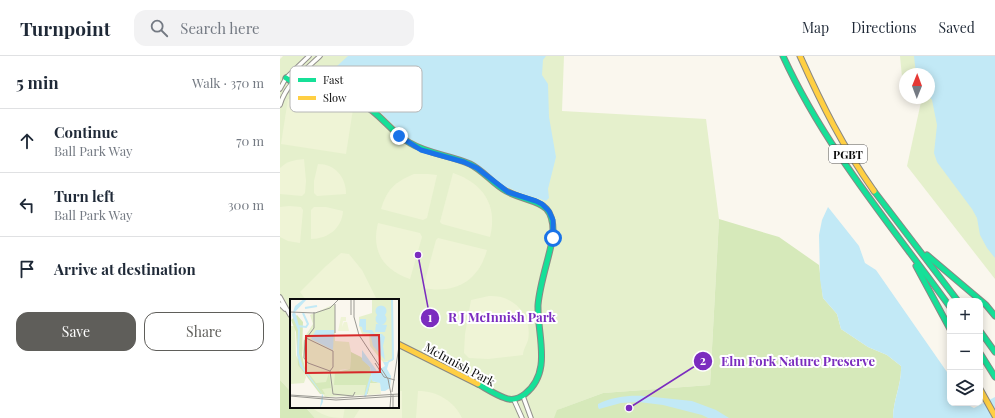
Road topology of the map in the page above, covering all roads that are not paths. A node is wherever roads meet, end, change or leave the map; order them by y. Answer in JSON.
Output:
{"nodes":[{"id":1,"x":309,"y":56,"type":"edge"},
{"id":2,"x":320,"y":56,"type":"edge"},
{"id":3,"x":783,"y":56,"type":"edge"},
{"id":4,"x":800,"y":56,"type":"edge"},
{"id":5,"x":299,"y":66,"type":"edge"},
{"id":6,"x":309,"y":66,"type":"edge"},
{"id":7,"x":290,"y":74,"type":"edge"},
{"id":8,"x":286,"y":78,"type":"junction"},
{"id":9,"x":290,"y":81,"type":"edge"},
{"id":10,"x":290,"y":85,"type":"edge"},
{"id":11,"x":280,"y":89,"type":"edge"},
{"id":12,"x":280,"y":105,"type":"edge"},
{"id":13,"x":372,"y":112,"type":"edge"},
{"id":14,"x":913,"y":241,"type":"junction"},
{"id":15,"x":905,"y":245,"type":"junction"},
{"id":16,"x":280,"y":297,"type":"edge"},
{"id":17,"x":956,"y":298,"type":"edge"},
{"id":18,"x":947,"y":303,"type":"edge"},
{"id":19,"x":280,"y":304,"type":"edge"},
{"id":20,"x":290,"y":316,"type":"edge"},
{"id":21,"x":995,"y":316,"type":"edge"},
{"id":22,"x":947,"y":323,"type":"edge"},
{"id":23,"x":982,"y":334,"type":"edge"},
{"id":24,"x":399,"y":344,"type":"edge"},
{"id":25,"x":995,"y":352,"type":"edge"},
{"id":26,"x":983,"y":358,"type":"edge"},
{"id":27,"x":995,"y":377,"type":"edge"},
{"id":28,"x":983,"y":394,"type":"edge"},
{"id":29,"x":523,"y":396,"type":"junction"},
{"id":30,"x":514,"y":400,"type":"junction"},
{"id":31,"x":995,"y":416,"type":"edge"},
{"id":32,"x":522,"y":418,"type":"edge"},
{"id":33,"x":531,"y":418,"type":"edge"}],
"edges":[{"from":1,"to":5,"type":"street"},
{"from":2,"to":6,"type":"street"},
{"from":3,"to":15,"type":"main road","number":"PGBT"},
{"from":4,"to":14,"type":"main road","number":"PGBT"},
{"from":7,"to":8,"type":"street"},
{"from":8,"to":9,"type":"main road"},
{"from":8,"to":11,"type":"street"},
{"from":10,"to":12,"type":"street"},
{"from":13,"to":29,"type":"main road"},
{"from":14,"to":17,"type":"main road","number":"PGBT"},
{"from":14,"to":21,"type":"main road"},
{"from":15,"to":18,"type":"main road","number":"PGBT"},
{"from":15,"to":22,"type":"main road"},
{"from":16,"to":20,"type":"street"},
{"from":19,"to":20,"type":"street"},
{"from":23,"to":25,"type":"main road"},
{"from":24,"to":30,"type":"main road","name":"McInnish Park"},
{"from":26,"to":27,"type":"main road"},
{"from":28,"to":31,"type":"main road"},
{"from":29,"to":30,"type":"main road"},
{"from":29,"to":33,"type":"street"},
{"from":30,"to":32,"type":"street"}]}
